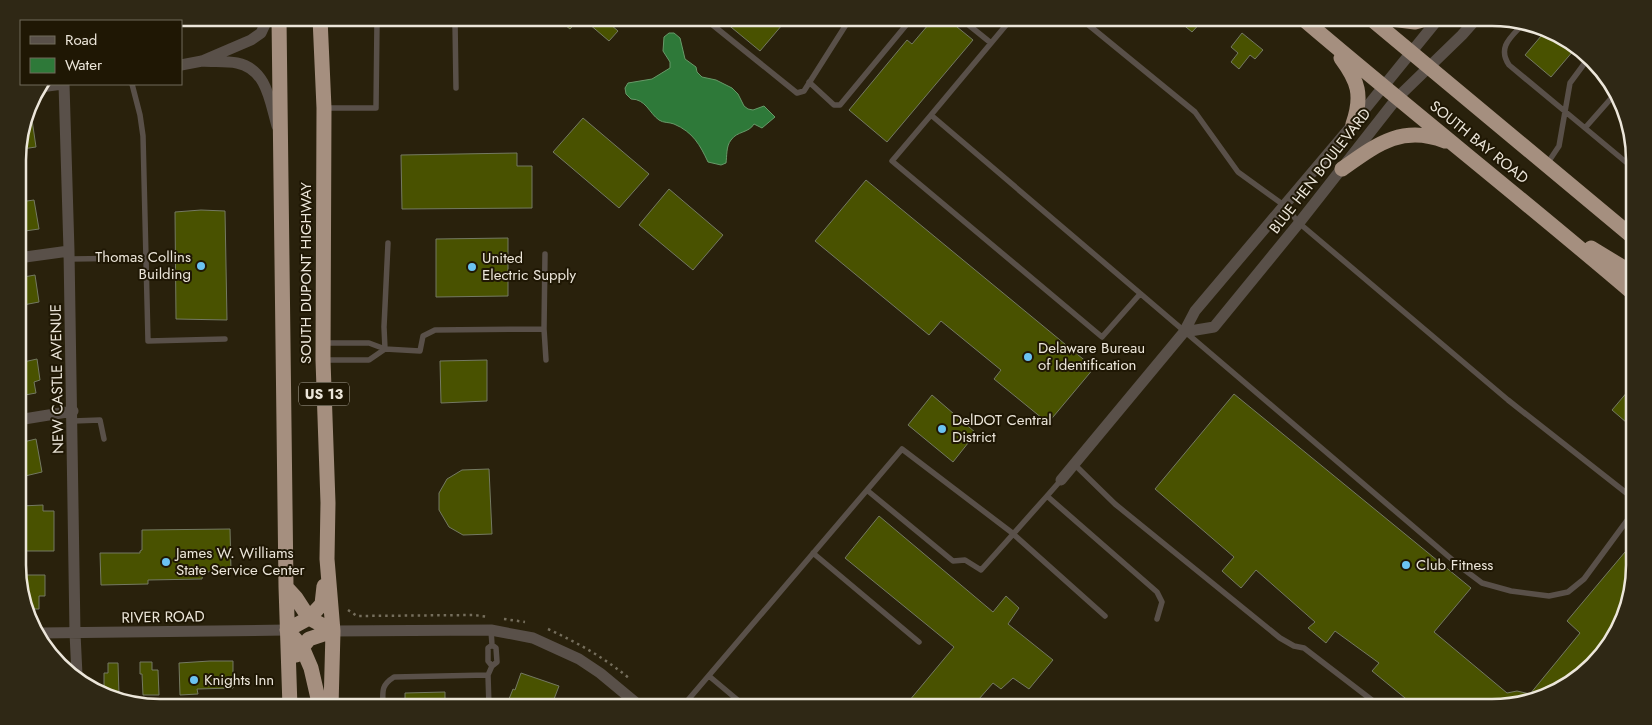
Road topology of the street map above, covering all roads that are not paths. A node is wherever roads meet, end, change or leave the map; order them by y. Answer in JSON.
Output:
{"nodes":[{"id":1,"x":843,"y":26,"type":"edge"},
{"id":2,"x":905,"y":26,"type":"edge"},
{"id":3,"x":970,"y":26,"type":"edge"},
{"id":4,"x":1005,"y":26,"type":"edge"},
{"id":5,"x":1090,"y":26,"type":"edge"},
{"id":6,"x":1312,"y":26,"type":"edge"},
{"id":7,"x":1380,"y":26,"type":"edge"},
{"id":8,"x":1432,"y":26,"type":"edge"},
{"id":9,"x":1470,"y":26,"type":"edge"},
{"id":10,"x":264,"y":27,"type":"edge"},
{"id":11,"x":278,"y":27,"type":"edge"},
{"id":12,"x":320,"y":27,"type":"edge"},
{"id":13,"x":377,"y":27,"type":"edge"},
{"id":14,"x":455,"y":27,"type":"edge"},
{"id":15,"x":715,"y":27,"type":"edge"},
{"id":16,"x":1518,"y":29,"type":"edge"},
{"id":17,"x":1328,"y":40,"type":"junction"},
{"id":18,"x":991,"y":43,"type":"junction"},
{"id":19,"x":1411,"y":52,"type":"junction"},
{"id":20,"x":202,"y":61,"type":"junction"},
{"id":21,"x":1584,"y":64,"type":"edge"},
{"id":22,"x":182,"y":65,"type":"edge"},
{"id":23,"x":1428,"y":67,"type":"junction"},
{"id":24,"x":809,"y":82,"type":"junction"},
{"id":25,"x":64,"y":85,"type":"edge"},
{"id":26,"x":132,"y":85,"type":"edge"},
{"id":27,"x":1384,"y":87,"type":"junction"},
{"id":28,"x":456,"y":88,"type":"dead end"},
{"id":29,"x":1397,"y":98,"type":"junction"},
{"id":30,"x":1611,"y":99,"type":"edge"},
{"id":31,"x":324,"y":108,"type":"junction"},
{"id":32,"x":1565,"y":110,"type":"junction"},
{"id":33,"x":931,"y":115,"type":"junction"},
{"id":34,"x":1353,"y":124,"type":"junction"},
{"id":35,"x":1586,"y":128,"type":"junction"},
{"id":36,"x":280,"y":136,"type":"junction"},
{"id":37,"x":1456,"y":146,"type":"junction"},
{"id":38,"x":1626,"y":162,"type":"edge"},
{"id":39,"x":1546,"y":165,"type":"junction"},
{"id":40,"x":1342,"y":169,"type":"junction"},
{"id":41,"x":1285,"y":206,"type":"junction"},
{"id":42,"x":1299,"y":223,"type":"junction"},
{"id":43,"x":1552,"y":224,"type":"junction"},
{"id":44,"x":1626,"y":231,"type":"edge"},
{"id":45,"x":388,"y":243,"type":"dead end"},
{"id":46,"x":545,"y":254,"type":"dead end"},
{"id":47,"x":70,"y":255,"type":"junction"},
{"id":48,"x":27,"y":257,"type":"edge"},
{"id":49,"x":147,"y":258,"type":"junction"},
{"id":50,"x":1626,"y":269,"type":"edge"},
{"id":51,"x":1626,"y":287,"type":"edge"},
{"id":52,"x":1140,"y":294,"type":"junction"},
{"id":53,"x":544,"y":329,"type":"junction"},
{"id":54,"x":1184,"y":332,"type":"junction"},
{"id":55,"x":225,"y":339,"type":"dead end"},
{"id":56,"x":323,"y":343,"type":"junction"},
{"id":57,"x":385,"y":349,"type":"junction"},
{"id":58,"x":323,"y":360,"type":"junction"},
{"id":59,"x":546,"y":360,"type":"dead end"},
{"id":60,"x":73,"y":416,"type":"junction"},
{"id":61,"x":26,"y":419,"type":"edge"},
{"id":62,"x":104,"y":439,"type":"dead end"},
{"id":63,"x":1074,"y":464,"type":"junction"},
{"id":64,"x":1061,"y":480,"type":"joint"},
{"id":65,"x":868,"y":491,"type":"junction"},
{"id":66,"x":1626,"y":493,"type":"edge"},
{"id":67,"x":1047,"y":496,"type":"junction"},
{"id":68,"x":1626,"y":524,"type":"edge"},
{"id":69,"x":1013,"y":533,"type":"junction"},
{"id":70,"x":813,"y":554,"type":"junction"},
{"id":71,"x":327,"y":559,"type":"junction"},
{"id":72,"x":286,"y":587,"type":"junction"},
{"id":73,"x":1106,"y":616,"type":"dead end"},
{"id":74,"x":309,"y":618,"type":"junction"},
{"id":75,"x":1158,"y":618,"type":"dead end"},
{"id":76,"x":287,"y":630,"type":"junction"},
{"id":77,"x":491,"y":630,"type":"junction"},
{"id":78,"x":333,"y":631,"type":"junction"},
{"id":79,"x":45,"y":633,"type":"edge"},
{"id":80,"x":75,"y":633,"type":"junction"},
{"id":81,"x":919,"y":642,"type":"dead end"},
{"id":82,"x":302,"y":647,"type":"junction"},
{"id":83,"x":288,"y":665,"type":"junction"},
{"id":84,"x":77,"y":669,"type":"edge"},
{"id":85,"x":488,"y":675,"type":"junction"},
{"id":86,"x":709,"y":676,"type":"junction"},
{"id":87,"x":1369,"y":698,"type":"edge"},
{"id":88,"x":290,"y":699,"type":"edge"},
{"id":89,"x":318,"y":699,"type":"edge"},
{"id":90,"x":331,"y":699,"type":"edge"},
{"id":91,"x":383,"y":699,"type":"edge"},
{"id":92,"x":489,"y":699,"type":"edge"},
{"id":93,"x":630,"y":699,"type":"edge"},
{"id":94,"x":689,"y":699,"type":"edge"},
{"id":95,"x":736,"y":699,"type":"edge"}],
"edges":[{"from":1,"to":24,"type":"lane"},
{"from":2,"to":24,"type":"lane"},
{"from":3,"to":18,"type":"lane"},
{"from":4,"to":18,"type":"lane"},
{"from":5,"to":41,"type":"lane"},
{"from":6,"to":17,"type":"highway","name":"SOUTH BAY ROAD"},
{"from":7,"to":19,"type":"highway","name":"SOUTH BAY ROAD"},
{"from":8,"to":19,"type":"street","name":"BLUE HEN BOULEVARD"},
{"from":9,"to":23,"type":"street","name":"BLUE HEN BOULEVARD"},
{"from":10,"to":20,"type":"street"},
{"from":11,"to":36,"type":"highway","name":"SOUTH DUPONT HIGHWAY","number":"US 13"},
{"from":12,"to":31,"type":"highway","name":"SOUTH DUPONT HIGHWAY","number":"US 13"},
{"from":13,"to":31,"type":"lane"},
{"from":14,"to":28,"type":"lane"},
{"from":15,"to":24,"type":"lane"},
{"from":16,"to":32,"type":"lane"},
{"from":17,"to":27,"type":"highway","name":"SOUTH BAY ROAD"},
{"from":17,"to":34,"type":"highway"},
{"from":18,"to":33,"type":"lane"},
{"from":19,"to":23,"type":"highway","name":"SOUTH BAY ROAD"},
{"from":19,"to":27,"type":"street","name":"BLUE HEN BOULEVARD"},
{"from":20,"to":22,"type":"street"},
{"from":20,"to":36,"type":"street"},
{"from":21,"to":32,"type":"lane"},
{"from":23,"to":29,"type":"street","name":"BLUE HEN BOULEVARD"},
{"from":23,"to":39,"type":"highway","name":"SOUTH BAY ROAD"},
{"from":25,"to":47,"type":"street","name":"NEW CASTLE AVENUE"},
{"from":26,"to":49,"type":"lane"},
{"from":27,"to":29,"type":"highway","name":"SOUTH BAY ROAD"},
{"from":27,"to":34,"type":"street","name":"BLUE HEN BOULEVARD"},
{"from":29,"to":37,"type":"highway","name":"SOUTH BAY ROAD"},
{"from":29,"to":40,"type":"street","name":"BLUE HEN BOULEVARD"},
{"from":30,"to":35,"type":"lane"},
{"from":31,"to":56,"type":"highway","name":"SOUTH DUPONT HIGHWAY","number":"US 13"},
{"from":32,"to":35,"type":"lane"},
{"from":32,"to":39,"type":"lane"},
{"from":33,"to":52,"type":"lane"},
{"from":33,"to":52,"type":"lane"},
{"from":34,"to":41,"type":"street","name":"BLUE HEN BOULEVARD"},
{"from":35,"to":38,"type":"lane"},
{"from":36,"to":72,"type":"highway","name":"SOUTH DUPONT HIGHWAY","number":"US 13"},
{"from":37,"to":40,"type":"highway"},
{"from":37,"to":43,"type":"highway","name":"SOUTH BAY ROAD"},
{"from":39,"to":44,"type":"highway","name":"SOUTH BAY ROAD"},
{"from":40,"to":42,"type":"street","name":"BLUE HEN BOULEVARD"},
{"from":41,"to":42,"type":"lane"},
{"from":41,"to":54,"type":"street","name":"BLUE HEN BOULEVARD"},
{"from":42,"to":54,"type":"street","name":"BLUE HEN BOULEVARD"},
{"from":42,"to":66,"type":"lane"},
{"from":43,"to":50,"type":"highway"},
{"from":43,"to":51,"type":"highway","name":"SOUTH BAY ROAD"},
{"from":45,"to":57,"type":"lane"},
{"from":46,"to":53,"type":"lane"},
{"from":47,"to":48,"type":"street"},
{"from":47,"to":49,"type":"lane"},
{"from":47,"to":60,"type":"street","name":"NEW CASTLE AVENUE"},
{"from":49,"to":55,"type":"lane"},
{"from":52,"to":54,"type":"lane"},
{"from":53,"to":57,"type":"lane"},
{"from":53,"to":59,"type":"lane"},
{"from":54,"to":63,"type":"street","name":"BLUE HEN BOULEVARD"},
{"from":54,"to":68,"type":"lane"},
{"from":56,"to":57,"type":"lane"},
{"from":56,"to":58,"type":"highway","name":"SOUTH DUPONT HIGHWAY","number":"US 13"},
{"from":57,"to":58,"type":"lane"},
{"from":58,"to":71,"type":"highway","name":"SOUTH DUPONT HIGHWAY","number":"US 13"},
{"from":60,"to":61,"type":"street"},
{"from":60,"to":62,"type":"lane"},
{"from":60,"to":80,"type":"street","name":"NEW CASTLE AVENUE"},
{"from":63,"to":64,"type":"street","name":"BLUE HEN BOULEVARD"},
{"from":63,"to":87,"type":"lane"},
{"from":64,"to":67,"type":"lane"},
{"from":65,"to":69,"type":"lane"},
{"from":65,"to":69,"type":"lane"},
{"from":65,"to":70,"type":"lane"},
{"from":67,"to":69,"type":"lane"},
{"from":67,"to":75,"type":"lane"},
{"from":69,"to":73,"type":"lane"},
{"from":70,"to":81,"type":"lane"},
{"from":70,"to":86,"type":"lane"},
{"from":71,"to":74,"type":"highway"},
{"from":71,"to":78,"type":"highway","name":"SOUTH DUPONT HIGHWAY","number":"US 13"},
{"from":72,"to":74,"type":"highway"},
{"from":72,"to":76,"type":"highway","name":"SOUTH DUPONT HIGHWAY","number":"US 13"},
{"from":74,"to":76,"type":"highway"},
{"from":74,"to":78,"type":"highway"},
{"from":76,"to":80,"type":"street","name":"RIVER ROAD"},
{"from":76,"to":82,"type":"highway"},
{"from":76,"to":83,"type":"highway","name":"SOUTH DUPONT HIGHWAY","number":"US 13"},
{"from":77,"to":78,"type":"street"},
{"from":77,"to":85,"type":"lane"},
{"from":77,"to":93,"type":"street"},
{"from":78,"to":82,"type":"highway"},
{"from":78,"to":90,"type":"highway","name":"SOUTH DUPONT HIGHWAY","number":"US 13"},
{"from":79,"to":80,"type":"street","name":"RIVER ROAD"},
{"from":80,"to":84,"type":"street","name":"NEW CASTLE AVENUE"},
{"from":82,"to":83,"type":"highway"},
{"from":82,"to":89,"type":"highway"},
{"from":83,"to":88,"type":"highway","name":"SOUTH DUPONT HIGHWAY","number":"US 13"},
{"from":85,"to":91,"type":"lane"},
{"from":85,"to":92,"type":"lane"},
{"from":86,"to":94,"type":"lane"},
{"from":86,"to":95,"type":"lane"}]}
